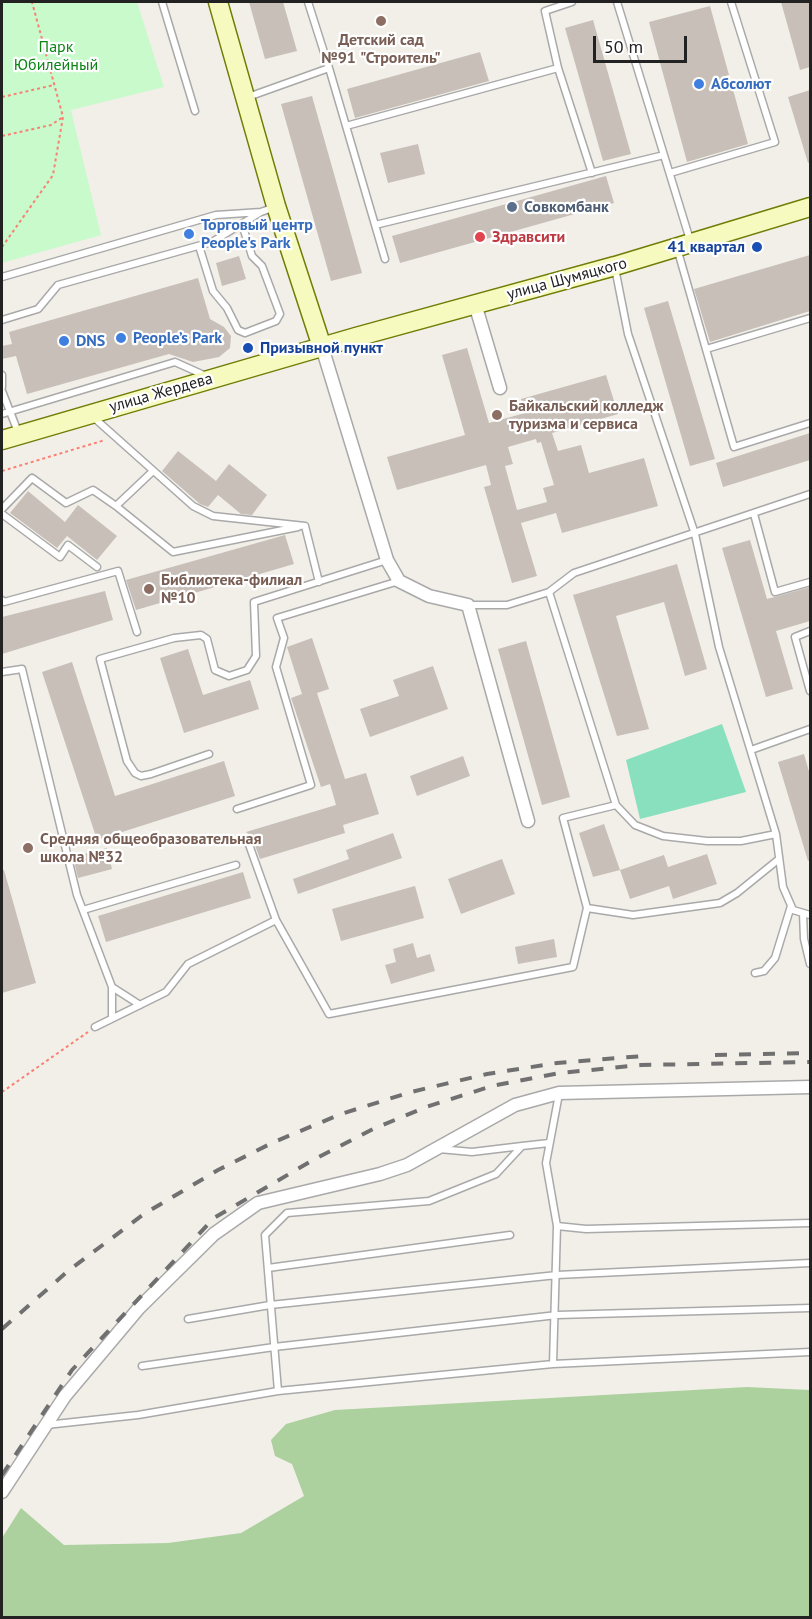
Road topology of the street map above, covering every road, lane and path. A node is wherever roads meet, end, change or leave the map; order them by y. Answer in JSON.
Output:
{"nodes":[{"id":1,"x":32,"y":2,"type":"edge"},
{"id":2,"x":162,"y":2,"type":"edge"},
{"id":3,"x":218,"y":2,"type":"edge"},
{"id":4,"x":308,"y":2,"type":"edge"},
{"id":5,"x":572,"y":2,"type":"edge"},
{"id":6,"x":616,"y":2,"type":"edge"},
{"id":7,"x":731,"y":2,"type":"edge"},
{"id":8,"x":329,"y":68,"type":"junction"},
{"id":9,"x":558,"y":68,"type":"junction"},
{"id":10,"x":55,"y":85,"type":"junction"},
{"id":11,"x":2,"y":97,"type":"edge"},
{"id":12,"x":245,"y":98,"type":"junction"},
{"id":13,"x":195,"y":111,"type":"dead end"},
{"id":14,"x":63,"y":117,"type":"junction"},
{"id":15,"x":346,"y":126,"type":"junction"},
{"id":16,"x":2,"y":136,"type":"edge"},
{"id":17,"x":664,"y":155,"type":"junction"},
{"id":18,"x":592,"y":173,"type":"junction"},
{"id":19,"x":670,"y":173,"type":"junction"},
{"id":20,"x":810,"y":207,"type":"edge"},
{"id":21,"x":268,"y":209,"type":"junction"},
{"id":22,"x":243,"y":224,"type":"junction"},
{"id":23,"x":375,"y":225,"type":"junction"},
{"id":24,"x":684,"y":245,"type":"junction"},
{"id":25,"x":199,"y":246,"type":"junction"},
{"id":26,"x":2,"y":248,"type":"edge"},
{"id":27,"x":385,"y":259,"type":"dead end"},
{"id":28,"x":615,"y":266,"type":"junction"},
{"id":29,"x":2,"y":277,"type":"edge"},
{"id":30,"x":475,"y":304,"type":"junction"},
{"id":31,"x":810,"y":318,"type":"edge"},
{"id":32,"x":2,"y":320,"type":"edge"},
{"id":33,"x":322,"y":347,"type":"junction"},
{"id":34,"x":706,"y":349,"type":"junction"},
{"id":35,"x":2,"y":375,"type":"edge"},
{"id":36,"x":212,"y":378,"type":"junction"},
{"id":37,"x":500,"y":388,"type":"dead end"},
{"id":38,"x":2,"y":389,"type":"edge"},
{"id":39,"x":11,"y":411,"type":"junction"},
{"id":40,"x":2,"y":414,"type":"edge"},
{"id":41,"x":89,"y":414,"type":"junction"},
{"id":42,"x":810,"y":423,"type":"edge"},
{"id":43,"x":10,"y":437,"type":"edge"},
{"id":44,"x":115,"y":437,"type":"junction"},
{"id":45,"x":2,"y":471,"type":"edge"},
{"id":46,"x":153,"y":471,"type":"junction"},
{"id":47,"x":810,"y":494,"type":"edge"},
{"id":48,"x":116,"y":506,"type":"junction"},
{"id":49,"x":2,"y":509,"type":"edge"},
{"id":50,"x":2,"y":514,"type":"edge"},
{"id":51,"x":754,"y":514,"type":"junction"},
{"id":52,"x":305,"y":526,"type":"junction"},
{"id":53,"x":695,"y":534,"type":"junction"},
{"id":54,"x":387,"y":560,"type":"junction"},
{"id":55,"x":97,"y":567,"type":"dead end"},
{"id":56,"x":399,"y":581,"type":"junction"},
{"id":57,"x":319,"y":582,"type":"junction"},
{"id":58,"x":810,"y":582,"type":"edge"},
{"id":59,"x":549,"y":592,"type":"junction"},
{"id":60,"x":2,"y":600,"type":"edge"},
{"id":61,"x":468,"y":605,"type":"junction"},
{"id":62,"x":810,"y":631,"type":"edge"},
{"id":63,"x":137,"y":632,"type":"dead end"},
{"id":64,"x":2,"y":672,"type":"edge"},
{"id":65,"x":810,"y":691,"type":"edge"},
{"id":66,"x":810,"y":729,"type":"edge"},
{"id":67,"x":751,"y":750,"type":"junction"},
{"id":68,"x":209,"y":754,"type":"dead end"},
{"id":69,"x":616,"y":805,"type":"junction"},
{"id":70,"x":237,"y":809,"type":"dead end"},
{"id":71,"x":528,"y":821,"type":"dead end"},
{"id":72,"x":776,"y":834,"type":"junction"},
{"id":73,"x":247,"y":839,"type":"dead end"},
{"id":74,"x":779,"y":859,"type":"junction"},
{"id":75,"x":236,"y":865,"type":"dead end"},
{"id":76,"x":791,"y":905,"type":"junction"},
{"id":77,"x":587,"y":908,"type":"junction"},
{"id":78,"x":83,"y":910,"type":"junction"},
{"id":79,"x":803,"y":913,"type":"junction"},
{"id":80,"x":810,"y":915,"type":"edge"},
{"id":81,"x":276,"y":920,"type":"junction"},
{"id":82,"x":810,"y":964,"type":"edge"},
{"id":83,"x":755,"y":973,"type":"dead end"},
{"id":84,"x":112,"y":987,"type":"junction"},
{"id":85,"x":140,"y":1005,"type":"junction"},
{"id":86,"x":112,"y":1018,"type":"junction"},
{"id":87,"x":95,"y":1027,"type":"joint"},
{"id":88,"x":810,"y":1087,"type":"edge"},
{"id":89,"x":2,"y":1092,"type":"edge"},
{"id":90,"x":559,"y":1093,"type":"junction"},
{"id":91,"x":549,"y":1143,"type":"junction"},
{"id":92,"x":522,"y":1146,"type":"junction"},
{"id":93,"x":438,"y":1149,"type":"junction"},
{"id":94,"x":810,"y":1224,"type":"edge"},
{"id":95,"x":557,"y":1226,"type":"junction"},
{"id":96,"x":510,"y":1235,"type":"dead end"},
{"id":97,"x":810,"y":1263,"type":"edge"},
{"id":98,"x":268,"y":1268,"type":"junction"},
{"id":99,"x":557,"y":1275,"type":"junction"},
{"id":100,"x":270,"y":1305,"type":"junction"},
{"id":101,"x":810,"y":1308,"type":"edge"},
{"id":102,"x":557,"y":1316,"type":"junction"},
{"id":103,"x":189,"y":1319,"type":"dead end"},
{"id":104,"x":274,"y":1347,"type":"junction"},
{"id":105,"x":810,"y":1352,"type":"edge"},
{"id":106,"x":553,"y":1364,"type":"junction"},
{"id":107,"x":142,"y":1366,"type":"dead end"},
{"id":108,"x":278,"y":1391,"type":"junction"},
{"id":109,"x":45,"y":1426,"type":"junction"},
{"id":110,"x":2,"y":1492,"type":"edge"}],
"edges":[{"from":1,"to":10,"type":"path"},
{"from":2,"to":13,"type":"lane"},
{"from":3,"to":12,"type":"main road"},
{"from":4,"to":8,"type":"lane"},
{"from":5,"to":9,"type":"lane"},
{"from":6,"to":17,"type":"lane"},
{"from":7,"to":19,"type":"lane"},
{"from":8,"to":12,"type":"lane"},
{"from":8,"to":15,"type":"lane"},
{"from":9,"to":15,"type":"lane"},
{"from":9,"to":18,"type":"lane"},
{"from":10,"to":11,"type":"path"},
{"from":10,"to":14,"type":"path"},
{"from":12,"to":21,"type":"main road"},
{"from":14,"to":16,"type":"path"},
{"from":14,"to":26,"type":"path"},
{"from":15,"to":23,"type":"lane"},
{"from":17,"to":18,"type":"lane"},
{"from":17,"to":19,"type":"lane"},
{"from":18,"to":23,"type":"lane"},
{"from":19,"to":24,"type":"lane"},
{"from":20,"to":24,"type":"main road","name":"улица Шумяцкого"},
{"from":21,"to":22,"type":"lane"},
{"from":21,"to":29,"type":"lane"},
{"from":21,"to":33,"type":"main road"},
{"from":22,"to":25,"type":"lane"},
{"from":22,"to":25,"type":"lane"},
{"from":23,"to":27,"type":"lane"},
{"from":24,"to":28,"type":"main road","name":"улица Шумяцкого"},
{"from":24,"to":34,"type":"lane"},
{"from":25,"to":32,"type":"lane"},
{"from":28,"to":30,"type":"main road","name":"улица Шумяцкого"},
{"from":28,"to":53,"type":"lane"},
{"from":30,"to":33,"type":"main road","name":"улица Шумяцкого"},
{"from":30,"to":37,"type":"street"},
{"from":31,"to":34,"type":"lane"},
{"from":33,"to":36,"type":"main road","name":"улица Жердева"},
{"from":33,"to":54,"type":"street"},
{"from":34,"to":42,"type":"lane"},
{"from":35,"to":38,"type":"lane"},
{"from":36,"to":39,"type":"lane"},
{"from":36,"to":41,"type":"main road","name":"улица Жердева"},
{"from":38,"to":39,"type":"lane"},
{"from":39,"to":40,"type":"lane"},
{"from":39,"to":43,"type":"lane"},
{"from":41,"to":43,"type":"main road","name":"улица Жердева"},
{"from":41,"to":44,"type":"lane"},
{"from":44,"to":45,"type":"path"},
{"from":44,"to":46,"type":"lane"},
{"from":46,"to":48,"type":"lane"},
{"from":46,"to":52,"type":"lane"},
{"from":47,"to":51,"type":"lane"},
{"from":48,"to":49,"type":"lane"},
{"from":48,"to":52,"type":"lane"},
{"from":50,"to":55,"type":"lane"},
{"from":51,"to":53,"type":"lane"},
{"from":51,"to":58,"type":"lane"},
{"from":52,"to":57,"type":"lane"},
{"from":53,"to":59,"type":"lane"},
{"from":53,"to":67,"type":"lane"},
{"from":54,"to":56,"type":"street"},
{"from":54,"to":57,"type":"lane"},
{"from":56,"to":61,"type":"street"},
{"from":56,"to":70,"type":"lane"},
{"from":57,"to":68,"type":"lane"},
{"from":59,"to":61,"type":"lane"},
{"from":59,"to":69,"type":"lane"},
{"from":60,"to":63,"type":"lane"},
{"from":61,"to":71,"type":"street"},
{"from":62,"to":65,"type":"lane"},
{"from":64,"to":78,"type":"lane"},
{"from":66,"to":67,"type":"lane"},
{"from":67,"to":72,"type":"lane"},
{"from":69,"to":72,"type":"lane"},
{"from":69,"to":77,"type":"lane"},
{"from":72,"to":74,"type":"lane"},
{"from":73,"to":81,"type":"lane"},
{"from":74,"to":76,"type":"lane"},
{"from":74,"to":77,"type":"lane"},
{"from":75,"to":78,"type":"lane"},
{"from":76,"to":79,"type":"lane"},
{"from":76,"to":83,"type":"lane"},
{"from":77,"to":81,"type":"lane"},
{"from":78,"to":84,"type":"lane"},
{"from":79,"to":80,"type":"lane"},
{"from":79,"to":82,"type":"lane"},
{"from":81,"to":85,"type":"lane"},
{"from":84,"to":85,"type":"lane"},
{"from":84,"to":86,"type":"lane"},
{"from":85,"to":86,"type":"lane"},
{"from":86,"to":87,"type":"lane"},
{"from":87,"to":89,"type":"path"},
{"from":88,"to":90,"type":"street"},
{"from":90,"to":91,"type":"lane"},
{"from":90,"to":93,"type":"street"},
{"from":91,"to":92,"type":"lane"},
{"from":91,"to":95,"type":"lane"},
{"from":92,"to":93,"type":"lane"},
{"from":92,"to":98,"type":"lane"},
{"from":93,"to":109,"type":"street"},
{"from":94,"to":95,"type":"lane"},
{"from":95,"to":99,"type":"lane"},
{"from":96,"to":98,"type":"lane"},
{"from":97,"to":99,"type":"lane"},
{"from":98,"to":100,"type":"lane"},
{"from":99,"to":100,"type":"lane"},
{"from":99,"to":102,"type":"lane"},
{"from":100,"to":103,"type":"lane"},
{"from":100,"to":104,"type":"lane"},
{"from":101,"to":102,"type":"lane"},
{"from":102,"to":104,"type":"lane"},
{"from":102,"to":106,"type":"lane"},
{"from":104,"to":107,"type":"lane"},
{"from":104,"to":108,"type":"lane"},
{"from":105,"to":106,"type":"lane"},
{"from":106,"to":108,"type":"lane"},
{"from":108,"to":109,"type":"lane"},
{"from":109,"to":110,"type":"street"}]}
